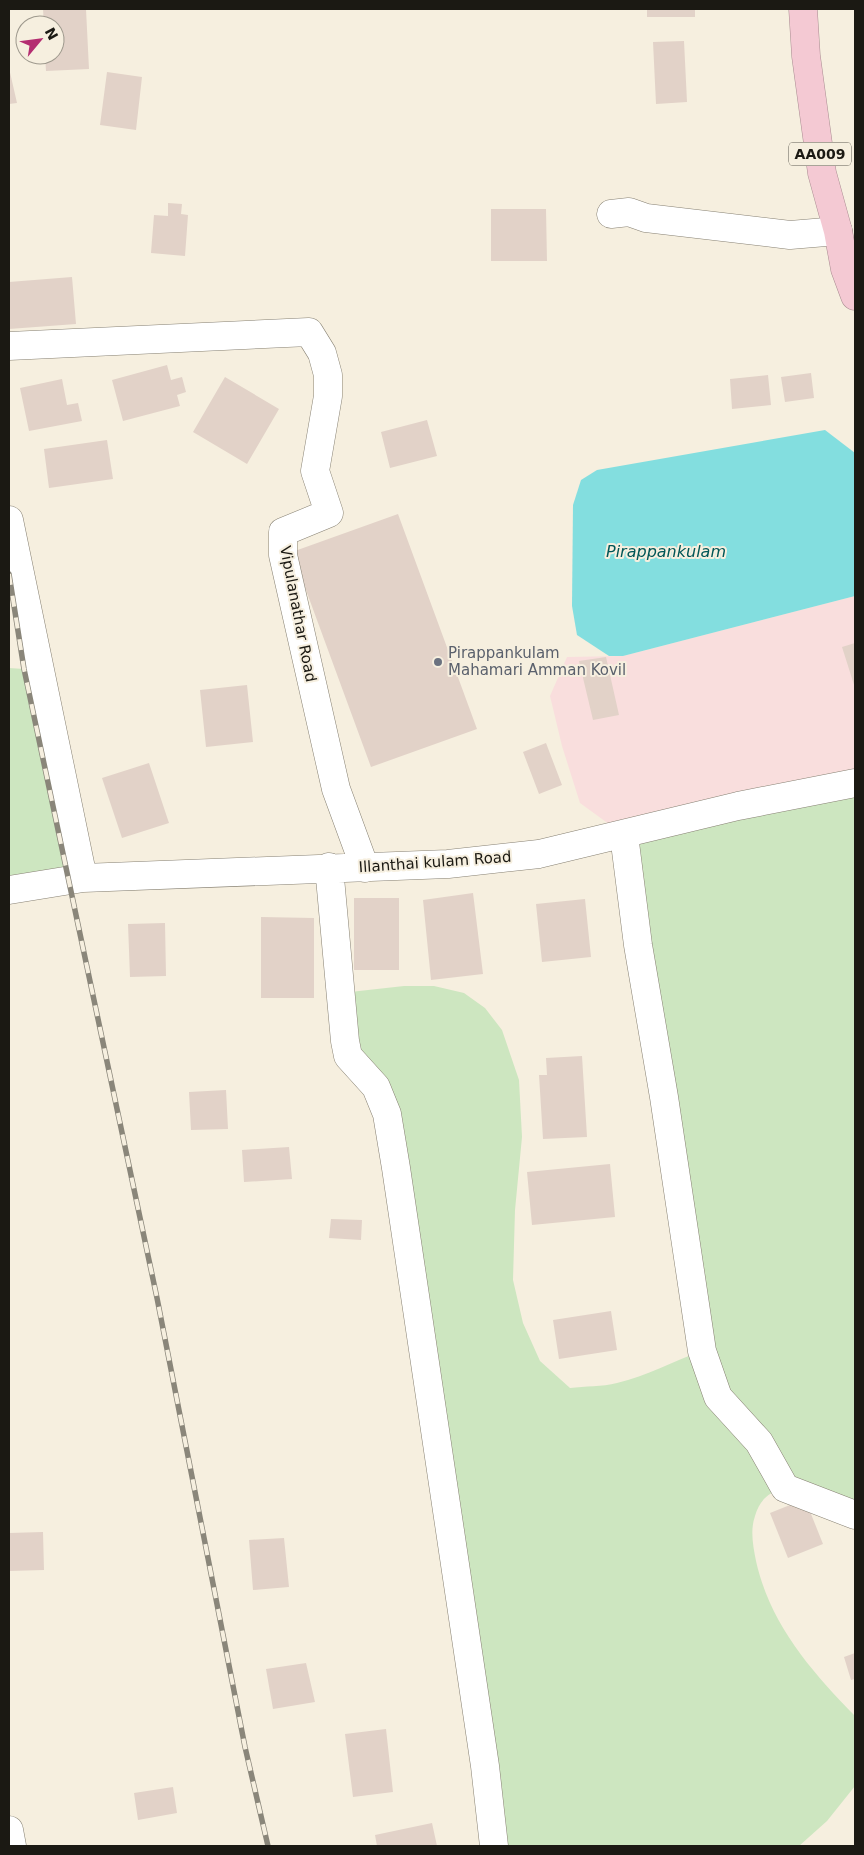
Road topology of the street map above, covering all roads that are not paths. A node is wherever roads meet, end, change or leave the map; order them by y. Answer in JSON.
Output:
{"nodes":[{"id":1,"x":803,"y":9,"type":"edge"},
{"id":2,"x":610,"y":214,"type":"dead end"},
{"id":3,"x":838,"y":231,"type":"junction"},
{"id":4,"x":855,"y":296,"type":"edge"},
{"id":5,"x":9,"y":346,"type":"edge"},
{"id":6,"x":9,"y":520,"type":"edge"},
{"id":7,"x":855,"y":783,"type":"edge"},
{"id":8,"x":624,"y":835,"type":"junction"},
{"id":9,"x":329,"y":868,"type":"junction"},
{"id":10,"x":365,"y":868,"type":"junction"},
{"id":11,"x":83,"y":878,"type":"junction"},
{"id":12,"x":9,"y":890,"type":"edge"},
{"id":13,"x":855,"y":1515,"type":"edge"},
{"id":14,"x":9,"y":1830,"type":"edge"},
{"id":15,"x":12,"y":1846,"type":"edge"},
{"id":16,"x":494,"y":1846,"type":"edge"}],
"edges":[{"from":1,"to":3,"type":"highway","number":"AA009"},
{"from":2,"to":3,"type":"street"},
{"from":3,"to":4,"type":"highway","number":"AA009"},
{"from":5,"to":10,"type":"street","name":"Vipulanathar Road"},
{"from":6,"to":11,"type":"street"},
{"from":7,"to":8,"type":"street","name":"Illanthai kulam Road"},
{"from":8,"to":10,"type":"street","name":"Illanthai kulam Road"},
{"from":8,"to":13,"type":"street"},
{"from":9,"to":10,"type":"street","name":"Illanthai kulam Road"},
{"from":9,"to":11,"type":"street","name":"Illanthai kulam Road"},
{"from":9,"to":16,"type":"street"},
{"from":11,"to":12,"type":"street","name":"Illanthai kulam Road"},
{"from":14,"to":15,"type":"street"}]}
